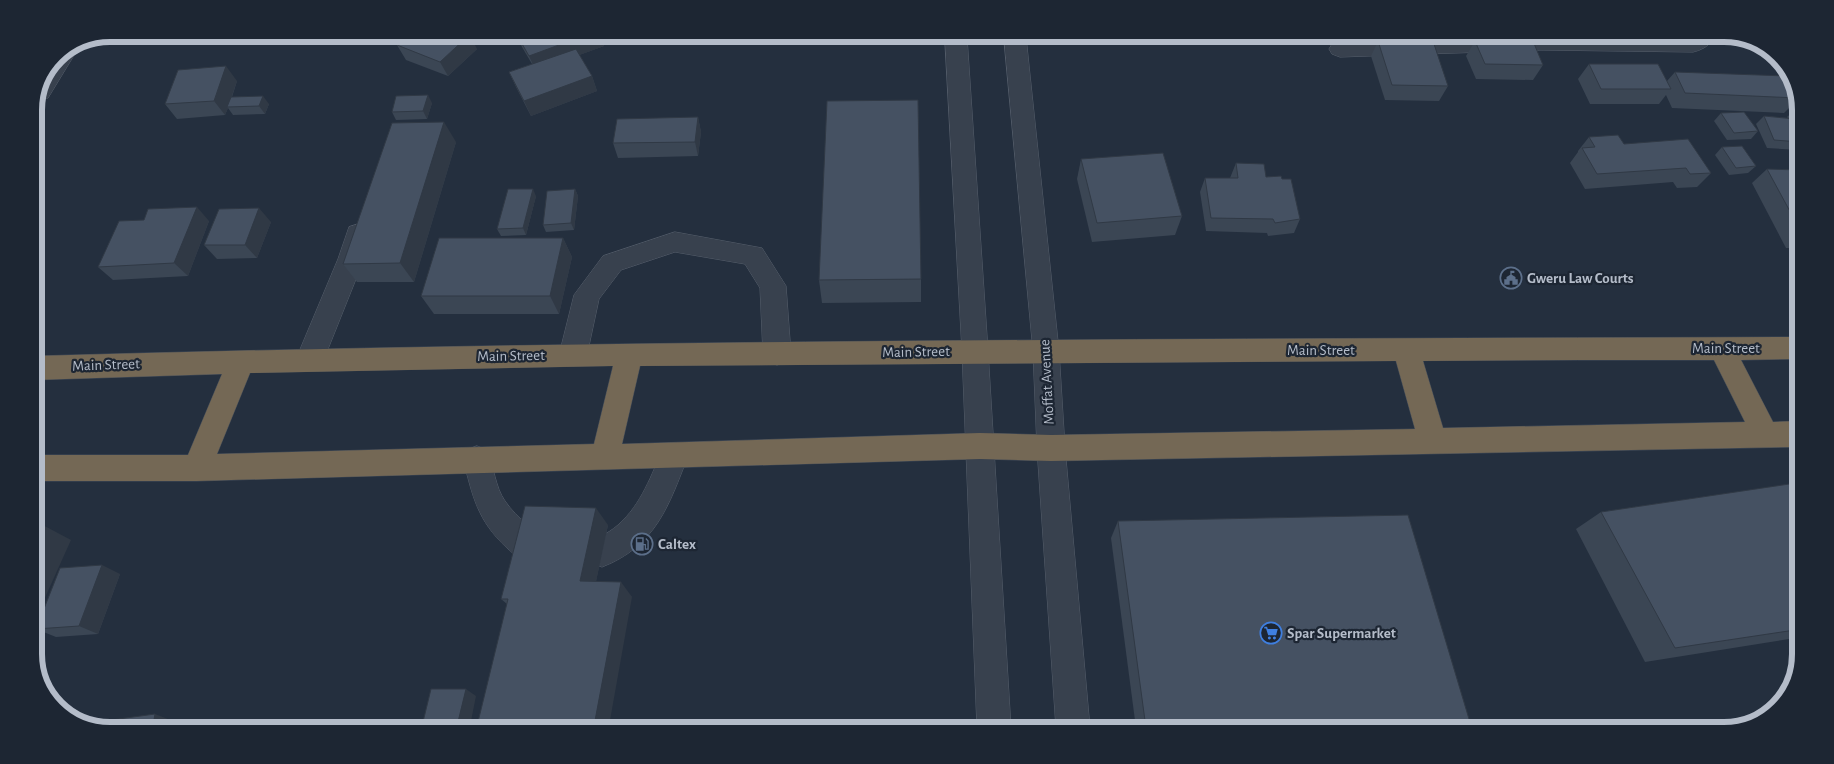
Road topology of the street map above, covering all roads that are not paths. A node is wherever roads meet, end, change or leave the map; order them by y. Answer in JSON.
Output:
{"nodes":[{"id":1,"x":956,"y":42,"type":"edge"},
{"id":2,"x":1015,"y":42,"type":"edge"},
{"id":3,"x":1698,"y":42,"type":"edge"},
{"id":4,"x":1340,"y":49,"type":"dead end"},
{"id":5,"x":365,"y":208,"type":"edge"},
{"id":6,"x":1722,"y":348,"type":"junction"},
{"id":7,"x":1791,"y":348,"type":"edge"},
{"id":8,"x":1406,"y":349,"type":"junction"},
{"id":9,"x":975,"y":351,"type":"junction"},
{"id":10,"x":1046,"y":351,"type":"junction"},
{"id":11,"x":777,"y":354,"type":"junction"},
{"id":12,"x":573,"y":355,"type":"junction"},
{"id":13,"x":629,"y":355,"type":"junction"},
{"id":14,"x":310,"y":358,"type":"junction"},
{"id":15,"x":241,"y":361,"type":"junction"},
{"id":16,"x":43,"y":368,"type":"edge"},
{"id":17,"x":1792,"y":434,"type":"edge"},
{"id":18,"x":1765,"y":435,"type":"junction"},
{"id":19,"x":1433,"y":441,"type":"junction"},
{"id":20,"x":980,"y":446,"type":"junction"},
{"id":21,"x":1051,"y":448,"type":"junction"},
{"id":22,"x":674,"y":456,"type":"junction"},
{"id":23,"x":605,"y":457,"type":"junction"},
{"id":24,"x":477,"y":459,"type":"junction"},
{"id":25,"x":43,"y":468,"type":"edge"},
{"id":26,"x":197,"y":468,"type":"junction"},
{"id":27,"x":532,"y":551,"type":"edge"},
{"id":28,"x":602,"y":553,"type":"dead end"},
{"id":29,"x":994,"y":722,"type":"edge"},
{"id":30,"x":1073,"y":722,"type":"edge"}],
"edges":[{"from":1,"to":9,"type":"street"},
{"from":2,"to":10,"type":"street","name":"Moffat Avenue"},
{"from":3,"to":4,"type":"street"},
{"from":5,"to":14,"type":"street"},
{"from":6,"to":7,"type":"highway","name":"Main Street"},
{"from":6,"to":8,"type":"highway","name":"Main Street"},
{"from":6,"to":18,"type":"highway"},
{"from":8,"to":10,"type":"highway","name":"Main Street"},
{"from":8,"to":19,"type":"highway"},
{"from":9,"to":10,"type":"highway","name":"Main Street"},
{"from":9,"to":11,"type":"highway","name":"Main Street"},
{"from":9,"to":20,"type":"street"},
{"from":10,"to":21,"type":"street","name":"Moffat Avenue"},
{"from":11,"to":12,"type":"street"},
{"from":11,"to":13,"type":"highway","name":"Main Street"},
{"from":12,"to":13,"type":"highway","name":"Main Street"},
{"from":12,"to":14,"type":"highway","name":"Main Street"},
{"from":13,"to":23,"type":"highway"},
{"from":14,"to":15,"type":"highway","name":"Main Street"},
{"from":15,"to":16,"type":"highway","name":"Main Street"},
{"from":15,"to":26,"type":"highway"},
{"from":17,"to":18,"type":"highway"},
{"from":18,"to":19,"type":"highway"},
{"from":19,"to":21,"type":"highway"},
{"from":20,"to":21,"type":"highway"},
{"from":20,"to":22,"type":"highway"},
{"from":20,"to":29,"type":"street"},
{"from":21,"to":30,"type":"street","name":"Moffat Avenue"},
{"from":22,"to":23,"type":"highway"},
{"from":22,"to":28,"type":"street"},
{"from":23,"to":24,"type":"highway"},
{"from":24,"to":26,"type":"highway"},
{"from":24,"to":27,"type":"street"},
{"from":25,"to":26,"type":"highway"}]}
